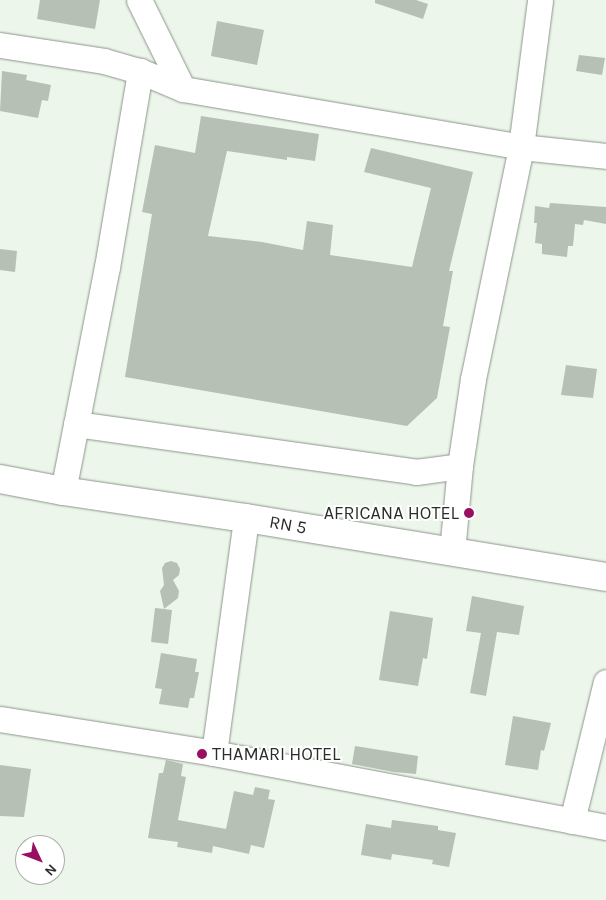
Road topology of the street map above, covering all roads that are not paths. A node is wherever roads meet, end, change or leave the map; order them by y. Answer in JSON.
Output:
{"nodes":[{"id":1,"x":139,"y":0,"type":"edge"},
{"id":2,"x":540,"y":0,"type":"edge"},
{"id":3,"x":0,"y":45,"type":"edge"},
{"id":4,"x":140,"y":71,"type":"junction"},
{"id":5,"x":183,"y":89,"type":"junction"},
{"id":6,"x":521,"y":147,"type":"junction"},
{"id":7,"x":606,"y":156,"type":"edge"},
{"id":8,"x":76,"y":424,"type":"junction"},
{"id":9,"x":460,"y":466,"type":"junction"},
{"id":10,"x":0,"y":479,"type":"edge"},
{"id":11,"x":62,"y":491,"type":"junction"},
{"id":12,"x":246,"y":518,"type":"junction"},
{"id":13,"x":452,"y":552,"type":"junction"},
{"id":14,"x":606,"y":577,"type":"edge"},
{"id":15,"x":606,"y":682,"type":"edge"},
{"id":16,"x":0,"y":718,"type":"edge"},
{"id":17,"x":214,"y":753,"type":"junction"},
{"id":18,"x":572,"y":821,"type":"junction"},
{"id":19,"x":606,"y":827,"type":"edge"}],
"edges":[{"from":1,"to":5,"type":"street"},
{"from":2,"to":6,"type":"street"},
{"from":3,"to":4,"type":"street"},
{"from":4,"to":5,"type":"street"},
{"from":4,"to":8,"type":"street"},
{"from":5,"to":6,"type":"street"},
{"from":6,"to":7,"type":"street"},
{"from":6,"to":9,"type":"street"},
{"from":8,"to":9,"type":"street"},
{"from":8,"to":11,"type":"street"},
{"from":9,"to":13,"type":"street"},
{"from":10,"to":11,"type":"main road","name":"RN 5","number":"RN 5"},
{"from":11,"to":12,"type":"main road","name":"RN 5","number":"RN 5"},
{"from":12,"to":13,"type":"main road","name":"RN 5","number":"RN 5"},
{"from":12,"to":17,"type":"street"},
{"from":13,"to":14,"type":"main road","name":"RN 5","number":"RN 5"},
{"from":15,"to":18,"type":"street"},
{"from":16,"to":17,"type":"street"},
{"from":17,"to":18,"type":"street"},
{"from":18,"to":19,"type":"street"}]}
